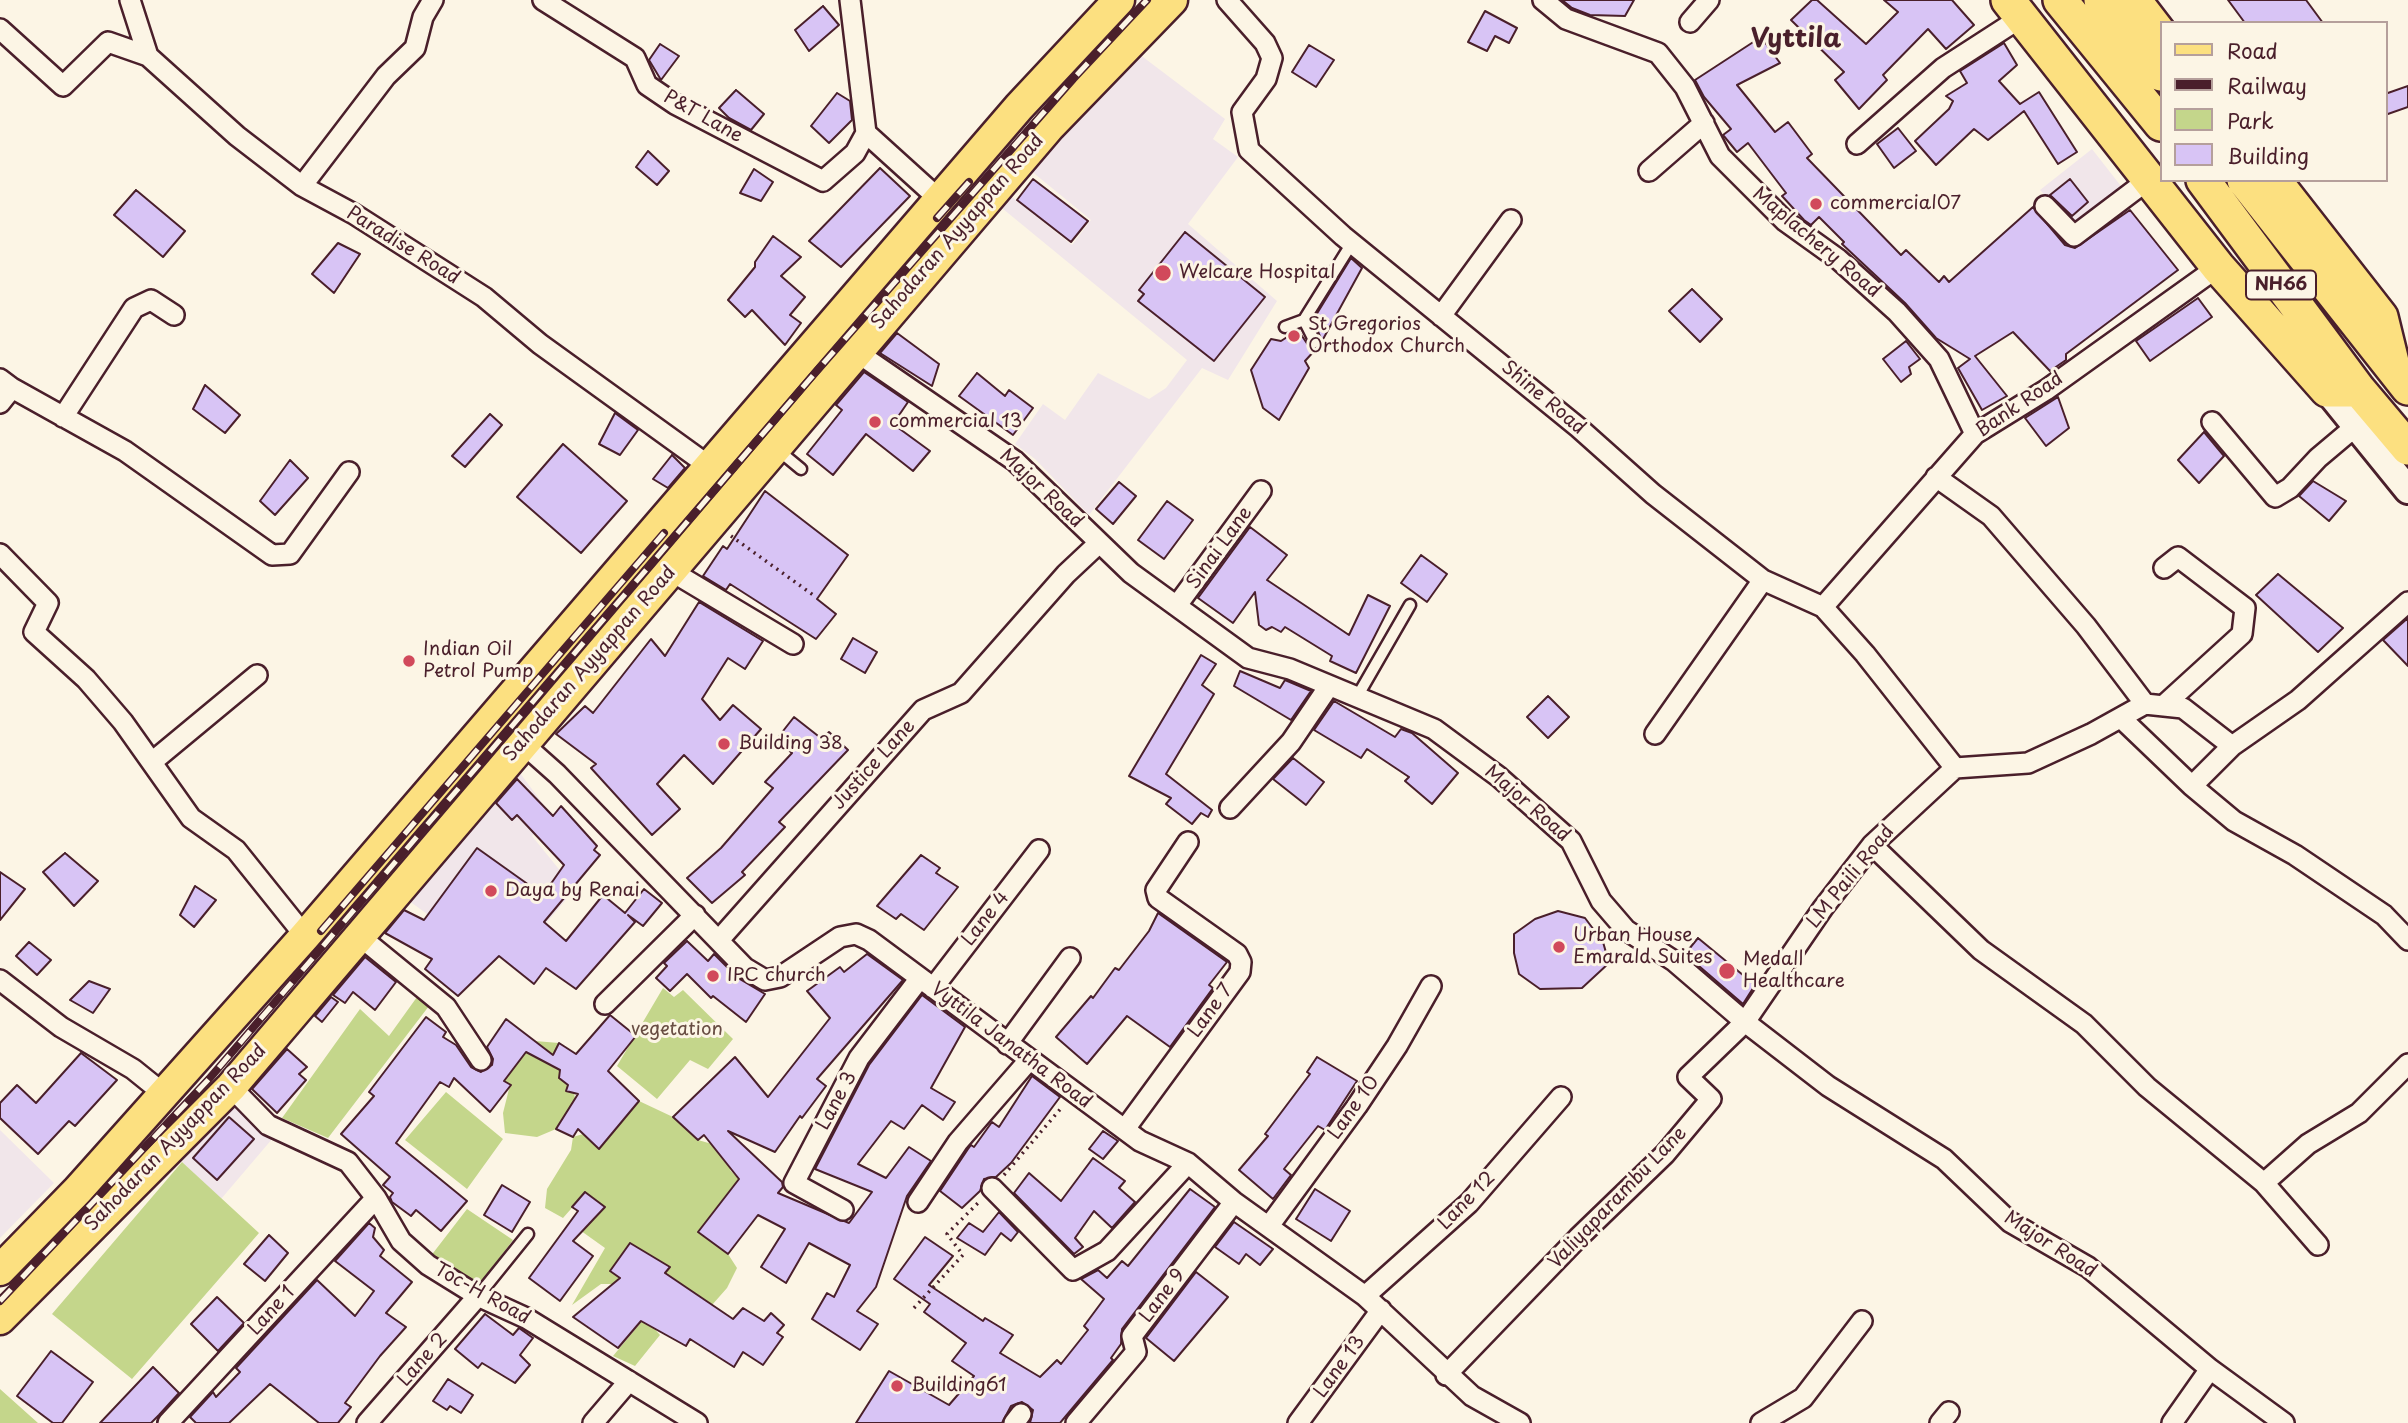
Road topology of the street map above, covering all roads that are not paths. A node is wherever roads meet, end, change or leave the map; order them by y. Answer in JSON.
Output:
{"nodes":[{"id":1,"x":130,"y":0,"type":"edge"},
{"id":2,"x":433,"y":0,"type":"edge"},
{"id":3,"x":543,"y":0,"type":"edge"},
{"id":4,"x":850,"y":0,"type":"edge"},
{"id":5,"x":1172,"y":0,"type":"edge"},
{"id":6,"x":1227,"y":0,"type":"edge"},
{"id":7,"x":1543,"y":0,"type":"edge"},
{"id":8,"x":1709,"y":0,"type":"edge"},
{"id":9,"x":2060,"y":0,"type":"edge"},
{"id":10,"x":2101,"y":0,"type":"edge"},
{"id":11,"x":2134,"y":0,"type":"edge"},
{"id":12,"x":1114,"y":5,"type":"edge"},
{"id":13,"x":2015,"y":8,"type":"edge"},
{"id":14,"x":1690,"y":22,"type":"dead end"},
{"id":15,"x":0,"y":29,"type":"edge"},
{"id":16,"x":2160,"y":34,"type":"edge"},
{"id":17,"x":1136,"y":37,"type":"junction"},
{"id":18,"x":148,"y":56,"type":"junction"},
{"id":19,"x":2151,"y":85,"type":"edge"},
{"id":20,"x":2160,"y":120,"type":"edge"},
{"id":21,"x":1703,"y":123,"type":"junction"},
{"id":22,"x":866,"y":133,"type":"junction"},
{"id":23,"x":1857,"y":144,"type":"dead end"},
{"id":24,"x":1650,"y":171,"type":"dead end"},
{"id":25,"x":2148,"y":180,"type":"junction"},
{"id":26,"x":2204,"y":182,"type":"edge"},
{"id":27,"x":2246,"y":182,"type":"edge"},
{"id":28,"x":2276,"y":182,"type":"edge"},
{"id":29,"x":302,"y":186,"type":"junction"},
{"id":30,"x":940,"y":200,"type":"junction"},
{"id":31,"x":2045,"y":206,"type":"dead end"},
{"id":32,"x":1511,"y":220,"type":"dead end"},
{"id":33,"x":1352,"y":243,"type":"junction"},
{"id":34,"x":2218,"y":267,"type":"junction"},
{"id":35,"x":174,"y":315,"type":"dead end"},
{"id":36,"x":1441,"y":316,"type":"junction"},
{"id":37,"x":1304,"y":320,"type":"junction"},
{"id":38,"x":1286,"y":327,"type":"dead end"},
{"id":39,"x":1315,"y":342,"type":"dead end"},
{"id":40,"x":855,"y":351,"type":"junction"},
{"id":41,"x":2403,"y":368,"type":"edge"},
{"id":42,"x":4,"y":390,"type":"edge"},
{"id":43,"x":2343,"y":390,"type":"junction"},
{"id":44,"x":63,"y":417,"type":"junction"},
{"id":45,"x":2212,"y":422,"type":"dead end"},
{"id":46,"x":2357,"y":426,"type":"junction"},
{"id":47,"x":1975,"y":434,"type":"junction"},
{"id":48,"x":775,"y":447,"type":"junction"},
{"id":49,"x":2408,"y":448,"type":"edge"},
{"id":50,"x":709,"y":466,"type":"junction"},
{"id":51,"x":801,"y":469,"type":"dead end"},
{"id":52,"x":349,"y":471,"type":"dead end"},
{"id":53,"x":1936,"y":477,"type":"junction"},
{"id":54,"x":2408,"y":490,"type":"edge"},
{"id":55,"x":1261,"y":491,"type":"dead end"},
{"id":56,"x":1098,"y":544,"type":"junction"},
{"id":57,"x":0,"y":554,"type":"edge"},
{"id":58,"x":2164,"y":568,"type":"dead end"},
{"id":59,"x":671,"y":571,"type":"junction"},
{"id":60,"x":1763,"y":580,"type":"junction"},
{"id":61,"x":2408,"y":602,"type":"edge"},
{"id":62,"x":1178,"y":604,"type":"junction"},
{"id":63,"x":1410,"y":605,"type":"dead end"},
{"id":64,"x":1823,"y":607,"type":"junction"},
{"id":65,"x":793,"y":644,"type":"dead end"},
{"id":66,"x":257,"y":675,"type":"dead end"},
{"id":67,"x":1329,"y":686,"type":"junction"},
{"id":68,"x":1357,"y":697,"type":"junction"},
{"id":69,"x":2154,"y":705,"type":"junction"},
{"id":70,"x":2121,"y":718,"type":"junction"},
{"id":71,"x":1655,"y":734,"type":"dead end"},
{"id":72,"x":522,"y":742,"type":"junction"},
{"id":73,"x":2232,"y":746,"type":"junction"},
{"id":74,"x":152,"y":762,"type":"junction"},
{"id":75,"x":1955,"y":768,"type":"junction"},
{"id":76,"x":2192,"y":786,"type":"junction"},
{"id":77,"x":1230,"y":808,"type":"dead end"},
{"id":78,"x":1188,"y":842,"type":"dead end"},
{"id":79,"x":1872,"y":845,"type":"junction"},
{"id":80,"x":1039,"y":850,"type":"dead end"},
{"id":81,"x":695,"y":915,"type":"junction"},
{"id":82,"x":358,"y":935,"type":"junction"},
{"id":83,"x":305,"y":936,"type":"junction"},
{"id":84,"x":719,"y":940,"type":"junction"},
{"id":85,"x":2408,"y":940,"type":"edge"},
{"id":86,"x":1070,"y":958,"type":"dead end"},
{"id":87,"x":0,"y":980,"type":"edge"},
{"id":88,"x":926,"y":983,"type":"junction"},
{"id":89,"x":1432,"y":986,"type":"dead end"},
{"id":90,"x":605,"y":1004,"type":"dead end"},
{"id":91,"x":1745,"y":1022,"type":"junction"},
{"id":92,"x":1007,"y":1044,"type":"junction"},
{"id":93,"x":1030,"y":1059,"type":"junction"},
{"id":94,"x":481,"y":1060,"type":"dead end"},
{"id":95,"x":2408,"y":1064,"type":"edge"},
{"id":96,"x":231,"y":1087,"type":"junction"},
{"id":97,"x":164,"y":1094,"type":"junction"},
{"id":98,"x":1561,"y":1097,"type":"dead end"},
{"id":99,"x":1125,"y":1129,"type":"junction"},
{"id":100,"x":1188,"y":1163,"type":"junction"},
{"id":101,"x":2264,"y":1183,"type":"junction"},
{"id":102,"x":992,"y":1188,"type":"dead end"},
{"id":103,"x":376,"y":1198,"type":"junction"},
{"id":104,"x":918,"y":1202,"type":"dead end"},
{"id":105,"x":1234,"y":1202,"type":"junction"},
{"id":106,"x":62,"y":1206,"type":"junction"},
{"id":107,"x":843,"y":1210,"type":"dead end"},
{"id":108,"x":1269,"y":1226,"type":"junction"},
{"id":109,"x":88,"y":1229,"type":"junction"},
{"id":110,"x":528,"y":1234,"type":"dead end"},
{"id":111,"x":2318,"y":1245,"type":"dead end"},
{"id":112,"x":0,"y":1270,"type":"edge"},
{"id":113,"x":478,"y":1296,"type":"junction"},
{"id":114,"x":1365,"y":1296,"type":"junction"},
{"id":115,"x":1381,"y":1310,"type":"junction"},
{"id":116,"x":0,"y":1319,"type":"edge"},
{"id":117,"x":1862,"y":1321,"type":"dead end"},
{"id":118,"x":2210,"y":1369,"type":"junction"},
{"id":119,"x":1446,"y":1375,"type":"junction"},
{"id":120,"x":629,"y":1381,"type":"junction"},
{"id":121,"x":167,"y":1423,"type":"edge"},
{"id":122,"x":367,"y":1423,"type":"edge"},
{"id":123,"x":593,"y":1423,"type":"edge"},
{"id":124,"x":697,"y":1423,"type":"edge"},
{"id":125,"x":1076,"y":1423,"type":"edge"},
{"id":126,"x":1298,"y":1423,"type":"edge"},
{"id":127,"x":1520,"y":1423,"type":"edge"},
{"id":128,"x":1761,"y":1423,"type":"edge"},
{"id":129,"x":2172,"y":1423,"type":"edge"},
{"id":130,"x":2284,"y":1423,"type":"edge"}],
"edges":[{"from":1,"to":18,"type":"street"},
{"from":2,"to":29,"type":"street"},
{"from":3,"to":22,"type":"street","name":"P&T Lane"},
{"from":4,"to":22,"type":"street"},
{"from":5,"to":17,"type":"main road","name":"Sahodaran Ayyappan Road"},
{"from":6,"to":33,"type":"street","name":"Shine Road"},
{"from":7,"to":21,"type":"street","name":"Maplachery Road"},
{"from":8,"to":14,"type":"street"},
{"from":9,"to":19,"type":"highway"},
{"from":10,"to":19,"type":"highway"},
{"from":11,"to":16,"type":"highway"},
{"from":12,"to":17,"type":"main road"},
{"from":12,"to":30,"type":"main road","name":"Sahodaran Ayyappan Road"},
{"from":13,"to":23,"type":"street"},
{"from":13,"to":25,"type":"highway"},
{"from":15,"to":18,"type":"street"},
{"from":17,"to":40,"type":"main road","name":"Sahodaran Ayyappan Road"},
{"from":18,"to":29,"type":"street","name":"Paradise Road"},
{"from":19,"to":20,"type":"highway"},
{"from":21,"to":24,"type":"street"},
{"from":21,"to":47,"type":"street","name":"Maplachery Road"},
{"from":22,"to":30,"type":"street"},
{"from":25,"to":31,"type":"street"},
{"from":25,"to":34,"type":"highway"},
{"from":26,"to":43,"type":"highway","number":"NH66"},
{"from":27,"to":41,"type":"highway","number":"NH66"},
{"from":28,"to":41,"type":"highway"},
{"from":29,"to":50,"type":"street","name":"Paradise Road"},
{"from":30,"to":50,"type":"main road","name":"Sahodaran Ayyappan Road"},
{"from":32,"to":36,"type":"street"},
{"from":33,"to":36,"type":"street","name":"Shine Road"},
{"from":33,"to":37,"type":"lane"},
{"from":34,"to":43,"type":"highway"},
{"from":34,"to":47,"type":"street","name":"Bank Road"},
{"from":35,"to":44,"type":"street"},
{"from":36,"to":60,"type":"street","name":"Shine Road"},
{"from":37,"to":38,"type":"lane"},
{"from":37,"to":39,"type":"lane"},
{"from":40,"to":48,"type":"main road","name":"Sahodaran Ayyappan Road"},
{"from":40,"to":56,"type":"street","name":"Major Road"},
{"from":42,"to":44,"type":"street"},
{"from":43,"to":46,"type":"street"},
{"from":43,"to":49,"type":"highway","number":"NH66"},
{"from":44,"to":52,"type":"street"},
{"from":45,"to":46,"type":"street"},
{"from":46,"to":54,"type":"street"},
{"from":47,"to":53,"type":"street","name":"Bank Road"},
{"from":48,"to":51,"type":"lane"},
{"from":48,"to":59,"type":"main road","name":"Sahodaran Ayyappan Road"},
{"from":50,"to":83,"type":"main road","name":"Sahodaran Ayyappan Road"},
{"from":53,"to":64,"type":"street","name":"Bank Road"},
{"from":53,"to":69,"type":"street"},
{"from":55,"to":62,"type":"street","name":"Sinai Lane"},
{"from":56,"to":62,"type":"street","name":"Major Road"},
{"from":56,"to":84,"type":"street","name":"Justice Lane"},
{"from":57,"to":74,"type":"street"},
{"from":58,"to":69,"type":"street"},
{"from":59,"to":65,"type":"street"},
{"from":59,"to":72,"type":"main road","name":"Sahodaran Ayyappan Road"},
{"from":60,"to":64,"type":"street","name":"Shine Road"},
{"from":60,"to":71,"type":"street"},
{"from":61,"to":73,"type":"street"},
{"from":62,"to":67,"type":"street","name":"Major Road"},
{"from":63,"to":68,"type":"lane"},
{"from":64,"to":75,"type":"street","name":"Shine Road"},
{"from":66,"to":74,"type":"street"},
{"from":67,"to":68,"type":"street","name":"Major Road"},
{"from":67,"to":77,"type":"street"},
{"from":68,"to":91,"type":"street","name":"Major Road"},
{"from":69,"to":70,"type":"street"},
{"from":69,"to":73,"type":"street"},
{"from":70,"to":75,"type":"street"},
{"from":70,"to":76,"type":"street"},
{"from":72,"to":81,"type":"street","name":"Vyttila Janatha Road"},
{"from":72,"to":82,"type":"main road","name":"Sahodaran Ayyappan Road"},
{"from":73,"to":76,"type":"street"},
{"from":74,"to":83,"type":"street"},
{"from":75,"to":79,"type":"street","name":"LM Paili Road"},
{"from":76,"to":85,"type":"street"},
{"from":78,"to":99,"type":"street","name":"Lane 7"},
{"from":79,"to":91,"type":"street","name":"LM Paili Road"},
{"from":79,"to":101,"type":"street"},
{"from":80,"to":88,"type":"street","name":"Lane 4"},
{"from":81,"to":84,"type":"street","name":"Vyttila Janatha Road"},
{"from":81,"to":90,"type":"street"},
{"from":82,"to":94,"type":"street"},
{"from":82,"to":96,"type":"main road","name":"Sahodaran Ayyappan Road"},
{"from":83,"to":97,"type":"main road","name":"Sahodaran Ayyappan Road"},
{"from":84,"to":88,"type":"street","name":"Vyttila Janatha Road"},
{"from":86,"to":92,"type":"street"},
{"from":87,"to":97,"type":"street"},
{"from":88,"to":92,"type":"street","name":"Vyttila Janatha Road"},
{"from":88,"to":107,"type":"street","name":"Lane 3"},
{"from":89,"to":108,"type":"street","name":"Lane 10"},
{"from":91,"to":118,"type":"street","name":"Major Road"},
{"from":91,"to":119,"type":"street","name":"Valiyaparambu Lane"},
{"from":92,"to":93,"type":"street","name":"Vyttila Janatha Road"},
{"from":93,"to":99,"type":"street","name":"Vyttila Janatha Road"},
{"from":93,"to":104,"type":"street"},
{"from":95,"to":101,"type":"street"},
{"from":96,"to":103,"type":"street","name":"Toc-H Road"},
{"from":96,"to":109,"type":"main road","name":"Sahodaran Ayyappan Road"},
{"from":97,"to":106,"type":"main road","name":"Sahodaran Ayyappan Road"},
{"from":98,"to":114,"type":"street","name":"Lane 12"},
{"from":99,"to":100,"type":"street","name":"Vyttila Janatha Road"},
{"from":100,"to":102,"type":"street"},
{"from":100,"to":105,"type":"street","name":"Vyttila Janatha Road"},
{"from":101,"to":111,"type":"street"},
{"from":103,"to":113,"type":"street","name":"Toc-H Road"},
{"from":103,"to":121,"type":"street","name":"Lane 1"},
{"from":105,"to":108,"type":"street","name":"Vyttila Janatha Road"},
{"from":105,"to":125,"type":"street","name":"Lane 9"},
{"from":106,"to":109,"type":"main road"},
{"from":106,"to":112,"type":"main road","name":"Sahodaran Ayyappan Road"},
{"from":108,"to":114,"type":"street","name":"Vyttila Janatha Road"},
{"from":109,"to":116,"type":"main road","name":"Sahodaran Ayyappan Road"},
{"from":110,"to":113,"type":"lane"},
{"from":113,"to":120,"type":"street","name":"Toc-H Road"},
{"from":113,"to":122,"type":"street","name":"Lane 2"},
{"from":114,"to":115,"type":"street","name":"Vyttila Janatha Road"},
{"from":115,"to":119,"type":"street","name":"Vyttila Janatha Road"},
{"from":115,"to":126,"type":"street","name":"Lane 13"},
{"from":117,"to":128,"type":"street"},
{"from":118,"to":129,"type":"street"},
{"from":118,"to":130,"type":"street","name":"Major Road"},
{"from":119,"to":127,"type":"street","name":"Vyttila Janatha Road"},
{"from":120,"to":123,"type":"street"},
{"from":120,"to":124,"type":"street","name":"Toc-H Road"}]}
